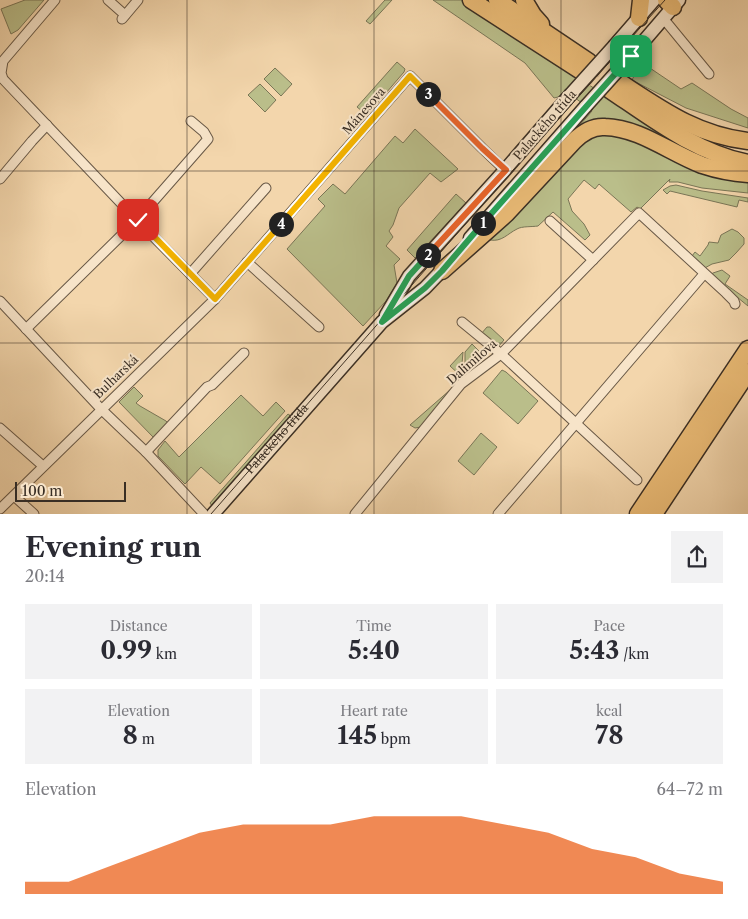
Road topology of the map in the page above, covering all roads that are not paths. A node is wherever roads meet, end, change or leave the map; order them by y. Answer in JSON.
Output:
{"nodes":[{"id":1,"x":55,"y":0,"type":"edge"},
{"id":2,"x":108,"y":0,"type":"edge"},
{"id":3,"x":138,"y":0,"type":"edge"},
{"id":4,"x":471,"y":0,"type":"edge"},
{"id":5,"x":486,"y":0,"type":"edge"},
{"id":6,"x":497,"y":0,"type":"edge"},
{"id":7,"x":524,"y":0,"type":"edge"},
{"id":8,"x":641,"y":0,"type":"edge"},
{"id":9,"x":654,"y":0,"type":"edge"},
{"id":10,"x":670,"y":6,"type":"edge"},
{"id":11,"x":497,"y":17,"type":"junction"},
{"id":12,"x":639,"y":18,"type":"junction"},
{"id":13,"x":565,"y":46,"type":"junction"},
{"id":14,"x":709,"y":74,"type":"dead end"},
{"id":15,"x":191,"y":121,"type":"dead end"},
{"id":16,"x":47,"y":125,"type":"junction"},
{"id":17,"x":748,"y":141,"type":"edge"},
{"id":18,"x":748,"y":163,"type":"edge"},
{"id":19,"x":506,"y":170,"type":"junction"},
{"id":20,"x":748,"y":174,"type":"edge"},
{"id":21,"x":0,"y":179,"type":"edge"},
{"id":22,"x":266,"y":188,"type":"dead end"},
{"id":23,"x":138,"y":220,"type":"junction"},
{"id":24,"x":550,"y":221,"type":"dead end"},
{"id":25,"x":593,"y":260,"type":"junction"},
{"id":26,"x":247,"y":262,"type":"junction"},
{"id":27,"x":442,"y":271,"type":"junction"},
{"id":28,"x":190,"y":274,"type":"junction"},
{"id":29,"x":704,"y":274,"type":"junction"},
{"id":30,"x":215,"y":299,"type":"junction"},
{"id":31,"x":0,"y":301,"type":"edge"},
{"id":32,"x":735,"y":304,"type":"dead end"},
{"id":33,"x":382,"y":322,"type":"junction"},
{"id":34,"x":462,"y":322,"type":"dead end"},
{"id":35,"x":319,"y":327,"type":"dead end"},
{"id":36,"x":26,"y":329,"type":"junction"},
{"id":37,"x":748,"y":349,"type":"edge"},
{"id":38,"x":244,"y":353,"type":"dead end"},
{"id":39,"x":501,"y":354,"type":"junction"},
{"id":40,"x":748,"y":372,"type":"edge"},
{"id":41,"x":101,"y":409,"type":"junction"},
{"id":42,"x":576,"y":424,"type":"junction"},
{"id":43,"x":0,"y":428,"type":"edge"},
{"id":44,"x":146,"y":452,"type":"junction"},
{"id":45,"x":43,"y":466,"type":"junction"},
{"id":46,"x":664,"y":476,"type":"junction"},
{"id":47,"x":637,"y":480,"type":"dead end"},
{"id":48,"x":14,"y":496,"type":"junction"},
{"id":49,"x":0,"y":509,"type":"edge"},
{"id":50,"x":34,"y":514,"type":"edge"},
{"id":51,"x":204,"y":514,"type":"edge"},
{"id":52,"x":214,"y":514,"type":"edge"},
{"id":53,"x":355,"y":514,"type":"edge"},
{"id":54,"x":498,"y":514,"type":"edge"},
{"id":55,"x":627,"y":514,"type":"edge"},
{"id":56,"x":638,"y":514,"type":"edge"},
{"id":57,"x":654,"y":514,"type":"edge"}],
"edges":[{"from":1,"to":16,"type":"street"},
{"from":2,"to":3,"type":"street"},
{"from":4,"to":11,"type":"highway"},
{"from":5,"to":11,"type":"highway"},
{"from":6,"to":13,"type":"highway"},
{"from":7,"to":13,"type":"highway"},
{"from":8,"to":12,"type":"highway"},
{"from":9,"to":12,"type":"street","name":"Palackého třída"},
{"from":10,"to":14,"type":"street","name":"Palackého třída"},
{"from":10,"to":27,"type":"street","name":"Palackého třída","bridge":true},
{"from":11,"to":13,"type":"highway"},
{"from":12,"to":19,"type":"street","name":"Palackého třída","bridge":true},
{"from":15,"to":23,"type":"street"},
{"from":16,"to":21,"type":"street"},
{"from":16,"to":23,"type":"street"},
{"from":17,"to":18,"type":"highway"},
{"from":19,"to":26,"type":"street","name":"Mánesova"},
{"from":19,"to":33,"type":"street","name":"Palackého třída"},
{"from":20,"to":27,"type":"highway"},
{"from":22,"to":28,"type":"street"},
{"from":23,"to":28,"type":"street"},
{"from":23,"to":36,"type":"street"},
{"from":24,"to":25,"type":"street"},
{"from":25,"to":29,"type":"street","name":"Dalimilova"},
{"from":25,"to":39,"type":"street","name":"Dalimilova"},
{"from":26,"to":30,"type":"street","name":"Bulharská"},
{"from":26,"to":35,"type":"street"},
{"from":27,"to":33,"type":"street","name":"Palackého třída"},
{"from":28,"to":30,"type":"street"},
{"from":29,"to":32,"type":"street","name":"Dalimilova"},
{"from":29,"to":42,"type":"street"},
{"from":30,"to":41,"type":"street","name":"Bulharská"},
{"from":31,"to":36,"type":"street"},
{"from":33,"to":52,"type":"street","name":"Palackého třída"},
{"from":34,"to":39,"type":"street"},
{"from":36,"to":41,"type":"street"},
{"from":37,"to":46,"type":"highway"},
{"from":38,"to":44,"type":"street"},
{"from":39,"to":42,"type":"street"},
{"from":39,"to":53,"type":"street","name":"Dalimilova"},
{"from":40,"to":57,"type":"highway"},
{"from":41,"to":44,"type":"street"},
{"from":41,"to":45,"type":"street","name":"Bulharská"},
{"from":42,"to":47,"type":"street"},
{"from":42,"to":54,"type":"street"},
{"from":43,"to":45,"type":"street"},
{"from":44,"to":51,"type":"street"},
{"from":45,"to":48,"type":"street","name":"Bulharská"},
{"from":46,"to":55,"type":"highway"},
{"from":46,"to":56,"type":"highway"},
{"from":48,"to":49,"type":"street","name":"Bulharská"},
{"from":48,"to":50,"type":"street"}]}
